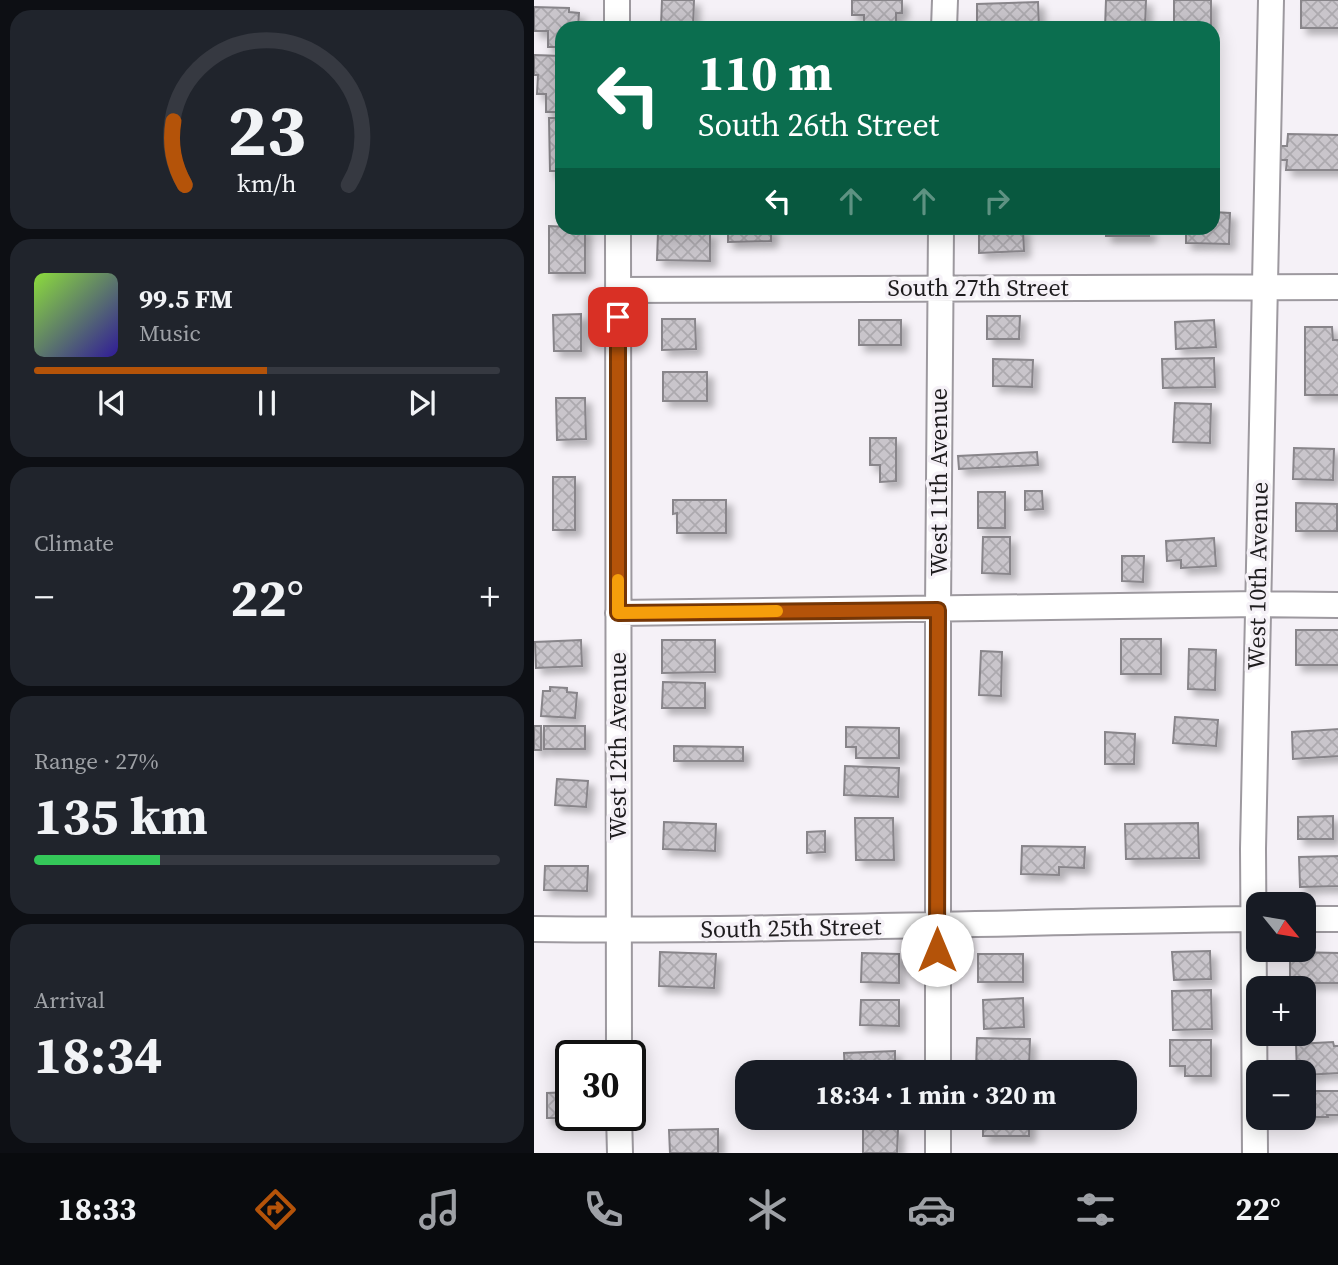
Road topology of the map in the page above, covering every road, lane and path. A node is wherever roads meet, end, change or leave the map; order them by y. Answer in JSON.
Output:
{"nodes":[{"id":1,"x":617,"y":0,"type":"edge"},
{"id":2,"x":945,"y":0,"type":"edge"},
{"id":3,"x":1271,"y":0,"type":"edge"},
{"id":4,"x":617,"y":21,"type":"edge"},
{"id":5,"x":944,"y":21,"type":"edge"},
{"id":6,"x":617,"y":235,"type":"edge"},
{"id":7,"x":941,"y":235,"type":"edge"},
{"id":8,"x":1264,"y":287,"type":"junction"},
{"id":9,"x":1338,"y":287,"type":"edge"},
{"id":10,"x":940,"y":288,"type":"junction"},
{"id":11,"x":618,"y":290,"type":"junction"},
{"id":12,"x":1258,"y":604,"type":"junction"},
{"id":13,"x":1338,"y":605,"type":"edge"},
{"id":14,"x":938,"y":610,"type":"junction"},
{"id":15,"x":618,"y":613,"type":"junction"},
{"id":16,"x":1255,"y":892,"type":"edge"},
{"id":17,"x":1246,"y":919,"type":"edge"},
{"id":18,"x":1316,"y":919,"type":"edge"},
{"id":19,"x":1338,"y":919,"type":"edge"},
{"id":20,"x":937,"y":926,"type":"junction"},
{"id":21,"x":534,"y":929,"type":"edge"},
{"id":22,"x":617,"y":930,"type":"junction"},
{"id":23,"x":1256,"y":962,"type":"edge"},
{"id":24,"x":619,"y":1040,"type":"edge"},
{"id":25,"x":938,"y":1060,"type":"edge"},
{"id":26,"x":938,"y":1130,"type":"edge"},
{"id":27,"x":619,"y":1131,"type":"edge"},
{"id":28,"x":620,"y":1153,"type":"edge"},
{"id":29,"x":938,"y":1153,"type":"edge"},
{"id":30,"x":1255,"y":1153,"type":"edge"}],
"edges":[{"from":1,"to":4,"type":"street"},
{"from":2,"to":5,"type":"street"},
{"from":3,"to":8,"type":"street","name":"West 10th Avenue"},
{"from":6,"to":11,"type":"street","name":"West 12th Avenue"},
{"from":7,"to":10,"type":"street","name":"West 11th Avenue"},
{"from":8,"to":9,"type":"street","name":"South 27th Street"},
{"from":8,"to":10,"type":"street","name":"South 27th Street"},
{"from":8,"to":12,"type":"street","name":"West 10th Avenue"},
{"from":10,"to":11,"type":"street","name":"South 27th Street"},
{"from":10,"to":14,"type":"street","name":"West 11th Avenue"},
{"from":11,"to":15,"type":"street","name":"West 12th Avenue"},
{"from":12,"to":13,"type":"street"},
{"from":12,"to":14,"type":"street"},
{"from":12,"to":16,"type":"street","name":"West 10th Avenue"},
{"from":14,"to":15,"type":"street"},
{"from":14,"to":20,"type":"street","name":"West 11th Avenue"},
{"from":15,"to":22,"type":"street","name":"West 12th Avenue"},
{"from":17,"to":20,"type":"street","name":"South 25th Street"},
{"from":18,"to":19,"type":"street"},
{"from":20,"to":22,"type":"street","name":"South 25th Street"},
{"from":20,"to":25,"type":"street","name":"West 11th Avenue"},
{"from":21,"to":22,"type":"street","name":"South 25th Street"},
{"from":22,"to":24,"type":"street","name":"West 12th Avenue"},
{"from":23,"to":30,"type":"street","name":"West 10th Avenue"},
{"from":26,"to":29,"type":"street"},
{"from":27,"to":28,"type":"street"}]}
